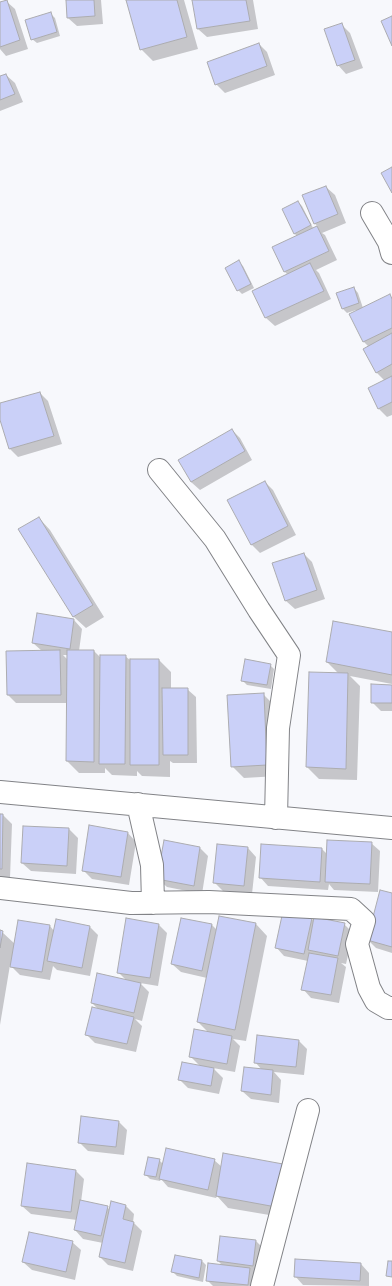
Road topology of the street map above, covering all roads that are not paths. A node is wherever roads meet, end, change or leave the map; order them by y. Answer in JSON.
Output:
{"nodes":[{"id":1,"x":372,"y":213,"type":"dead end"},
{"id":2,"x":392,"y":253,"type":"edge"},
{"id":3,"x":159,"y":470,"type":"dead end"},
{"id":4,"x":0,"y":792,"type":"edge"},
{"id":5,"x":138,"y":804,"type":"junction"},
{"id":6,"x":276,"y":818,"type":"junction"},
{"id":7,"x":392,"y":828,"type":"edge"},
{"id":8,"x":0,"y":888,"type":"edge"},
{"id":9,"x":153,"y":903,"type":"junction"},
{"id":10,"x":392,"y":1008,"type":"edge"},
{"id":11,"x":308,"y":1110,"type":"dead end"},
{"id":12,"x":262,"y":1286,"type":"edge"}],
"edges":[{"from":1,"to":2,"type":"street"},
{"from":3,"to":6,"type":"street"},
{"from":4,"to":5,"type":"street"},
{"from":5,"to":6,"type":"street"},
{"from":5,"to":9,"type":"street"},
{"from":6,"to":7,"type":"street"},
{"from":8,"to":9,"type":"street"},
{"from":9,"to":10,"type":"street"},
{"from":11,"to":12,"type":"street"}]}
